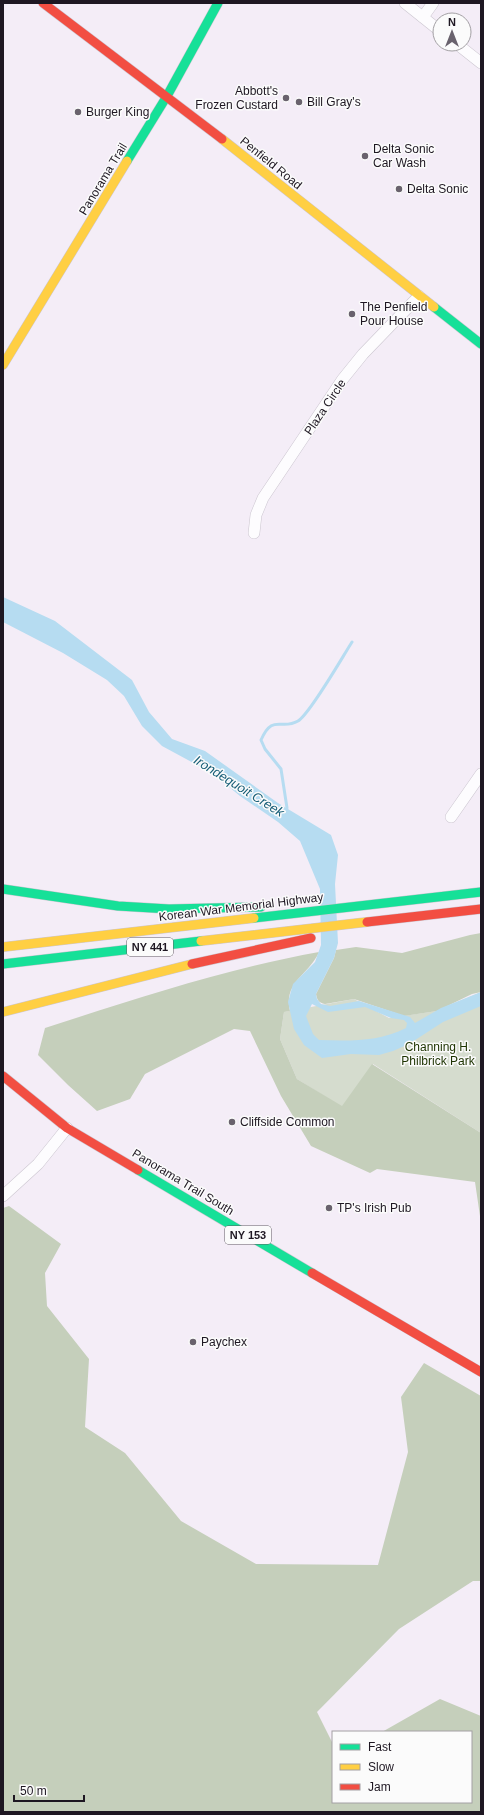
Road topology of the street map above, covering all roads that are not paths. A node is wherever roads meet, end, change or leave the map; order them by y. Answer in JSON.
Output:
{"nodes":[{"id":1,"x":43,"y":3,"type":"edge"},
{"id":2,"x":218,"y":3,"type":"edge"},
{"id":3,"x":405,"y":3,"type":"edge"},
{"id":4,"x":434,"y":3,"type":"edge"},
{"id":5,"x":423,"y":17,"type":"junction"},
{"id":6,"x":432,"y":24,"type":"edge"},
{"id":7,"x":467,"y":52,"type":"edge"},
{"id":8,"x":481,"y":63,"type":"edge"},
{"id":9,"x":167,"y":96,"type":"junction"},
{"id":10,"x":420,"y":296,"type":"junction"},
{"id":11,"x":481,"y":344,"type":"edge"},
{"id":12,"x":3,"y":365,"type":"edge"},
{"id":13,"x":254,"y":533,"type":"dead end"},
{"id":14,"x":481,"y":774,"type":"edge"},
{"id":15,"x":451,"y":817,"type":"dead end"},
{"id":16,"x":3,"y":889,"type":"edge"},
{"id":17,"x":481,"y":892,"type":"edge"},
{"id":18,"x":481,"y":909,"type":"edge"},
{"id":19,"x":294,"y":910,"type":"junction"},
{"id":20,"x":358,"y":926,"type":"junction"},
{"id":21,"x":3,"y":947,"type":"edge"},
{"id":22,"x":3,"y":964,"type":"edge"},
{"id":23,"x":7,"y":1011,"type":"edge"},
{"id":24,"x":3,"y":1017,"type":"edge"},
{"id":25,"x":3,"y":1076,"type":"edge"},
{"id":26,"x":67,"y":1128,"type":"junction"},
{"id":27,"x":3,"y":1196,"type":"edge"},
{"id":28,"x":481,"y":1372,"type":"edge"}],
"edges":[{"from":1,"to":9,"type":"main road","name":"Penfield Road"},
{"from":2,"to":9,"type":"main road","name":"Panorama Trail"},
{"from":3,"to":5,"type":"street"},
{"from":4,"to":5,"type":"street"},
{"from":5,"to":6,"type":"street"},
{"from":7,"to":8,"type":"street"},
{"from":9,"to":10,"type":"main road","name":"Penfield Road"},
{"from":9,"to":12,"type":"main road","name":"Panorama Trail"},
{"from":10,"to":11,"type":"main road","name":"Penfield Road"},
{"from":10,"to":13,"type":"street","name":"Plaza Circle"},
{"from":14,"to":15,"type":"street"},
{"from":16,"to":19,"type":"main road"},
{"from":17,"to":19,"type":"main road","name":"Korean War Memorial Highway"},
{"from":18,"to":20,"type":"main road"},
{"from":19,"to":21,"type":"main road","name":"Korean War Memorial Highway","number":"NY 441"},
{"from":20,"to":22,"type":"main road","number":"NY 441"},
{"from":20,"to":23,"type":"main road"},
{"from":23,"to":24,"type":"main road"},
{"from":25,"to":26,"type":"main road","name":"Panorama Trail South","number":"NY 153"},
{"from":26,"to":27,"type":"street"},
{"from":26,"to":28,"type":"main road","name":"Panorama Trail South","number":"NY 153"}]}
